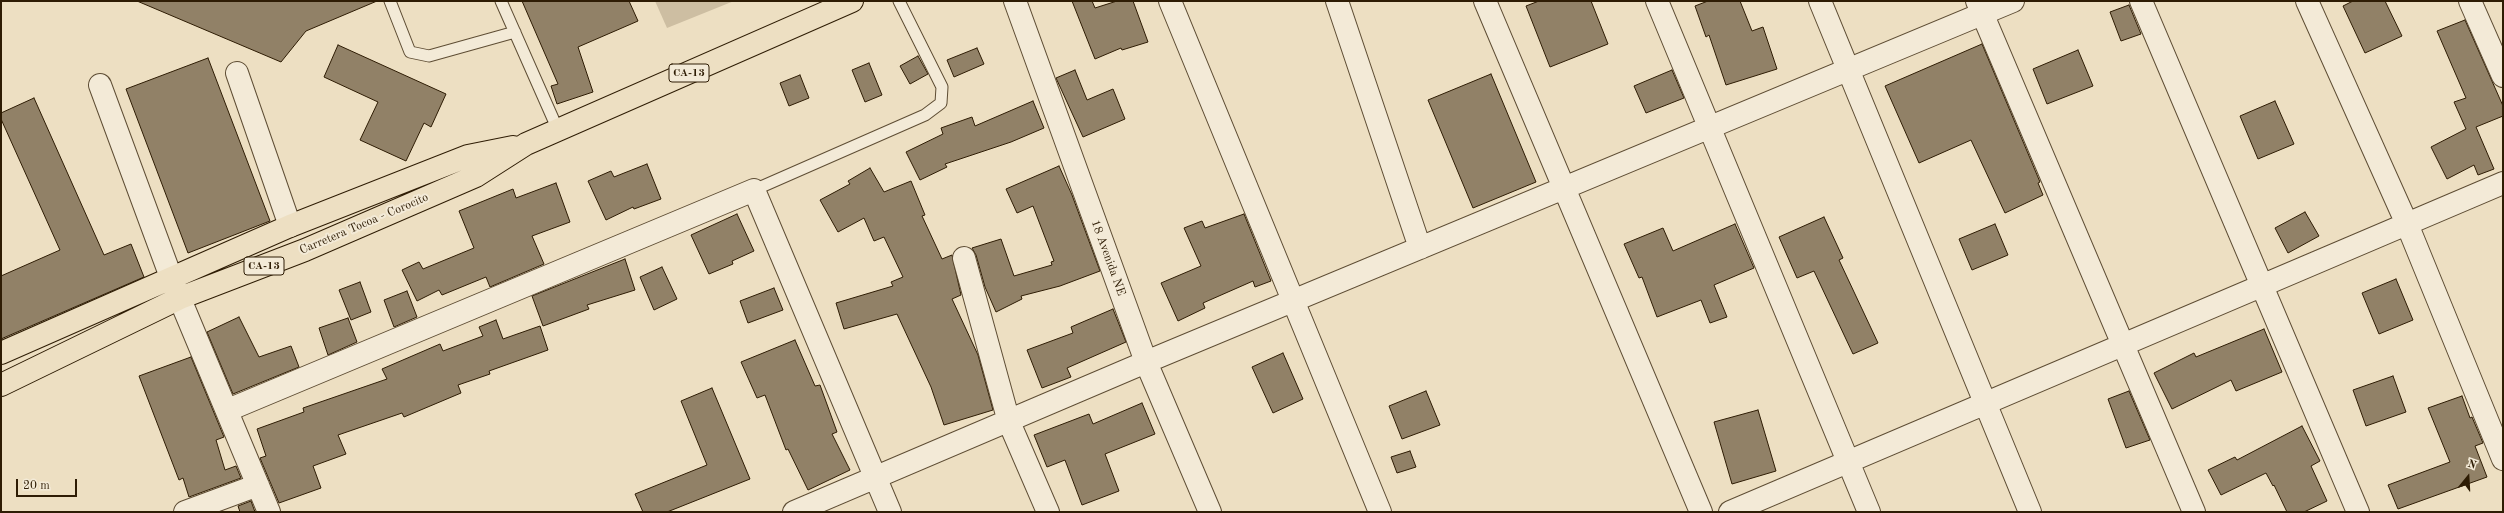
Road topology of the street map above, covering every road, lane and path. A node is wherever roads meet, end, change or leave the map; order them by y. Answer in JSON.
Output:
{"nodes":[{"id":1,"x":390,"y":1,"type":"edge"},
{"id":2,"x":501,"y":1,"type":"edge"},
{"id":3,"x":852,"y":1,"type":"edge"},
{"id":4,"x":899,"y":1,"type":"edge"},
{"id":5,"x":1015,"y":1,"type":"edge"},
{"id":6,"x":1170,"y":1,"type":"edge"},
{"id":7,"x":1337,"y":1,"type":"edge"},
{"id":8,"x":1486,"y":1,"type":"edge"},
{"id":9,"x":1657,"y":1,"type":"edge"},
{"id":10,"x":1820,"y":1,"type":"edge"},
{"id":11,"x":2013,"y":1,"type":"edge"},
{"id":12,"x":2141,"y":1,"type":"edge"},
{"id":13,"x":2307,"y":1,"type":"edge"},
{"id":14,"x":2470,"y":1,"type":"edge"},
{"id":15,"x":1980,"y":8,"type":"edge"},
{"id":16,"x":515,"y":32,"type":"junction"},
{"id":17,"x":1849,"y":71,"type":"junction"},
{"id":18,"x":237,"y":73,"type":"dead end"},
{"id":19,"x":2503,"y":76,"type":"edge"},
{"id":20,"x":100,"y":85,"type":"dead end"},
{"id":21,"x":1709,"y":127,"type":"junction"},
{"id":22,"x":558,"y":130,"type":"junction"},
{"id":23,"x":526,"y":144,"type":"junction"},
{"id":24,"x":2503,"y":183,"type":"edge"},
{"id":25,"x":1564,"y":187,"type":"junction"},
{"id":26,"x":754,"y":190,"type":"junction"},
{"id":27,"x":2407,"y":224,"type":"junction"},
{"id":28,"x":290,"y":226,"type":"junction"},
{"id":29,"x":1420,"y":248,"type":"junction"},
{"id":30,"x":964,"y":258,"type":"dead end"},
{"id":31,"x":2262,"y":285,"type":"junction"},
{"id":32,"x":176,"y":289,"type":"junction"},
{"id":33,"x":1293,"y":301,"type":"junction"},
{"id":34,"x":2123,"y":345,"type":"junction"},
{"id":35,"x":1,"y":353,"type":"edge"},
{"id":36,"x":1146,"y":362,"type":"junction"},
{"id":37,"x":1,"y":385,"type":"edge"},
{"id":38,"x":1985,"y":403,"type":"junction"},
{"id":39,"x":228,"y":410,"type":"junction"},
{"id":40,"x":1009,"y":422,"type":"junction"},
{"id":41,"x":2503,"y":459,"type":"edge"},
{"id":42,"x":1848,"y":462,"type":"junction"},
{"id":43,"x":875,"y":476,"type":"junction"},
{"id":44,"x":258,"y":485,"type":"junction"},
{"id":45,"x":185,"y":512,"type":"edge"},
{"id":46,"x":269,"y":512,"type":"edge"},
{"id":47,"x":794,"y":512,"type":"edge"},
{"id":48,"x":890,"y":512,"type":"edge"},
{"id":49,"x":1048,"y":512,"type":"edge"},
{"id":50,"x":1210,"y":512,"type":"edge"},
{"id":51,"x":1380,"y":512,"type":"edge"},
{"id":52,"x":1701,"y":512,"type":"edge"},
{"id":53,"x":1730,"y":512,"type":"edge"},
{"id":54,"x":1869,"y":512,"type":"edge"},
{"id":55,"x":2030,"y":512,"type":"edge"},
{"id":56,"x":2194,"y":512,"type":"edge"},
{"id":57,"x":2358,"y":512,"type":"edge"}],
"edges":[{"from":1,"to":16,"type":"lane"},
{"from":2,"to":16,"type":"lane"},
{"from":3,"to":22,"type":"main road","name":"Carretera Tocoa - Corocito","number":"CA-13"},
{"from":4,"to":26,"type":"lane"},
{"from":5,"to":36,"type":"street","name":"18 Avenida NE"},
{"from":6,"to":33,"type":"street"},
{"from":7,"to":29,"type":"street"},
{"from":8,"to":25,"type":"street"},
{"from":9,"to":21,"type":"street"},
{"from":10,"to":17,"type":"street"},
{"from":11,"to":15,"type":"street"},
{"from":12,"to":31,"type":"street"},
{"from":13,"to":27,"type":"street"},
{"from":14,"to":19,"type":"street"},
{"from":15,"to":17,"type":"street"},
{"from":15,"to":34,"type":"street"},
{"from":16,"to":22,"type":"lane"},
{"from":17,"to":21,"type":"street"},
{"from":17,"to":38,"type":"street"},
{"from":18,"to":28,"type":"street"},
{"from":20,"to":32,"type":"street"},
{"from":21,"to":25,"type":"street"},
{"from":21,"to":42,"type":"street"},
{"from":22,"to":23,"type":"main road","name":"Carretera Tocoa - Corocito","number":"CA-13"},
{"from":23,"to":28,"type":"main road","name":"Carretera Tocoa - Corocito","number":"CA-13"},
{"from":23,"to":32,"type":"main road","name":"Carretera Tocoa - Corocito","number":"CA-13"},
{"from":24,"to":27,"type":"street"},
{"from":25,"to":29,"type":"street"},
{"from":25,"to":52,"type":"street"},
{"from":26,"to":39,"type":"street"},
{"from":26,"to":43,"type":"street"},
{"from":27,"to":31,"type":"street"},
{"from":27,"to":41,"type":"street"},
{"from":28,"to":32,"type":"main road","name":"Carretera Tocoa - Corocito","number":"CA-13"},
{"from":29,"to":33,"type":"street"},
{"from":30,"to":40,"type":"street"},
{"from":31,"to":34,"type":"street"},
{"from":31,"to":57,"type":"street"},
{"from":32,"to":35,"type":"main road","name":"Carretera Tocoa - Corocito","number":"CA-13"},
{"from":32,"to":37,"type":"main road","name":"Carretera Tocoa - Corocito","number":"CA-13"},
{"from":32,"to":39,"type":"street"},
{"from":33,"to":36,"type":"street"},
{"from":33,"to":51,"type":"street"},
{"from":34,"to":38,"type":"street"},
{"from":34,"to":56,"type":"street"},
{"from":36,"to":40,"type":"street"},
{"from":36,"to":50,"type":"street","name":"18 Avenida NE"},
{"from":38,"to":42,"type":"street"},
{"from":38,"to":55,"type":"street"},
{"from":39,"to":44,"type":"street"},
{"from":40,"to":43,"type":"street"},
{"from":40,"to":49,"type":"street"},
{"from":42,"to":53,"type":"street"},
{"from":42,"to":54,"type":"street"},
{"from":43,"to":47,"type":"street"},
{"from":43,"to":48,"type":"street"},
{"from":44,"to":45,"type":"street"},
{"from":44,"to":46,"type":"street"}]}
